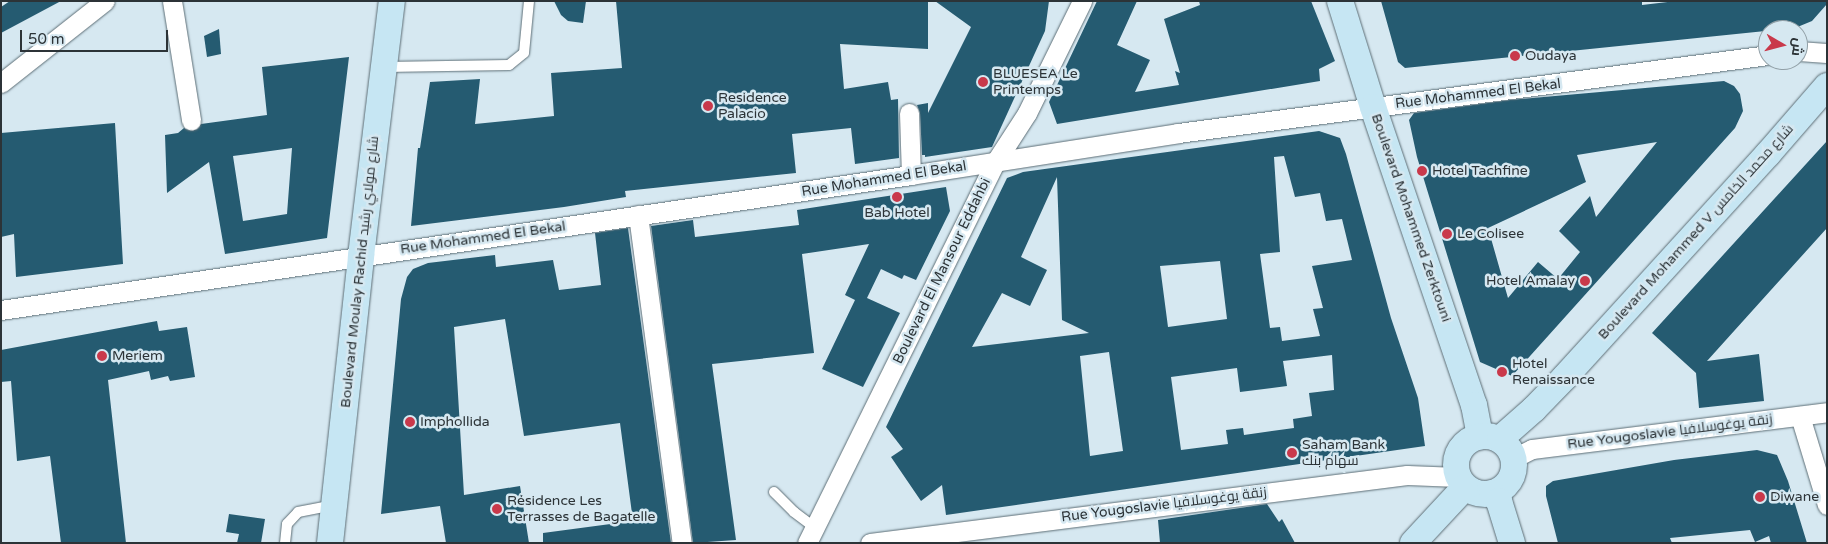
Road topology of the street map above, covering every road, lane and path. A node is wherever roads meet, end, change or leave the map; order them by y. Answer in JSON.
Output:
{"nodes":[{"id":1,"x":105,"y":1,"type":"edge"},
{"id":2,"x":172,"y":1,"type":"edge"},
{"id":3,"x":392,"y":1,"type":"edge"},
{"id":4,"x":529,"y":1,"type":"edge"},
{"id":5,"x":1082,"y":1,"type":"edge"},
{"id":6,"x":1340,"y":1,"type":"edge"},
{"id":7,"x":1808,"y":52,"type":"edge"},
{"id":8,"x":1827,"y":53,"type":"edge"},
{"id":9,"x":1758,"y":56,"type":"edge"},
{"id":10,"x":384,"y":67,"type":"junction"},
{"id":11,"x":1,"y":83,"type":"edge"},
{"id":12,"x":1827,"y":86,"type":"edge"},
{"id":13,"x":1373,"y":107,"type":"junction"},
{"id":14,"x":909,"y":113,"type":"dead end"},
{"id":15,"x":191,"y":120,"type":"dead end"},
{"id":16,"x":996,"y":162,"type":"junction"},
{"id":17,"x":911,"y":175,"type":"junction"},
{"id":18,"x":638,"y":215,"type":"junction"},
{"id":19,"x":360,"y":256,"type":"junction"},
{"id":20,"x":1,"y":310,"type":"edge"},
{"id":21,"x":1827,"y":412,"type":"edge"},
{"id":22,"x":1800,"y":416,"type":"junction"},
{"id":23,"x":1498,"y":444,"type":"junction"},
{"id":24,"x":1462,"y":482,"type":"junction"},
{"id":25,"x":774,"y":492,"type":"dead end"},
{"id":26,"x":1492,"y":493,"type":"junction"},
{"id":27,"x":334,"y":504,"type":"junction"},
{"id":28,"x":1827,"y":505,"type":"edge"},
{"id":29,"x":810,"y":535,"type":"edge"},
{"id":30,"x":285,"y":543,"type":"edge"},
{"id":31,"x":330,"y":543,"type":"edge"},
{"id":32,"x":682,"y":543,"type":"edge"},
{"id":33,"x":870,"y":543,"type":"edge"},
{"id":34,"x":1413,"y":543,"type":"edge"},
{"id":35,"x":1512,"y":543,"type":"edge"}],
"edges":[{"from":1,"to":11,"type":"street"},
{"from":2,"to":15,"type":"street"},
{"from":3,"to":10,"type":"main road","name":"Boulevard Moulay Rachid شارع مولاي رشيد"},
{"from":4,"to":10,"type":"lane"},
{"from":5,"to":16,"type":"street","name":"Boulevard El Mansour Eddahbi"},
{"from":6,"to":13,"type":"main road","name":"Boulevard Mohammed Zerktouni"},
{"from":7,"to":8,"type":"street"},
{"from":9,"to":13,"type":"street","name":"Rue Mohammed El Bekal"},
{"from":10,"to":19,"type":"main road","name":"Boulevard Moulay Rachid شارع مولاي رشيد"},
{"from":12,"to":23,"type":"main road","name":"Boulevard Mohammed V شارع محمد الخامس"},
{"from":13,"to":16,"type":"street","name":"Rue Mohammed El Bekal"},
{"from":13,"to":23,"type":"main road","name":"Boulevard Mohammed Zerktouni"},
{"from":14,"to":17,"type":"street"},
{"from":16,"to":17,"type":"street","name":"Rue Mohammed El Bekal"},
{"from":16,"to":29,"type":"street","name":"Boulevard El Mansour Eddahbi"},
{"from":17,"to":18,"type":"street","name":"Rue Mohammed El Bekal"},
{"from":18,"to":19,"type":"street","name":"Rue Mohammed El Bekal"},
{"from":18,"to":32,"type":"street"},
{"from":19,"to":20,"type":"street","name":"Rue Mohammed El Bekal"},
{"from":19,"to":27,"type":"main road","name":"Boulevard Moulay Rachid شارع مولاي رشيد"},
{"from":21,"to":22,"type":"street","name":"Rue Yougoslavie زنقة يوغوسلافيا"},
{"from":22,"to":23,"type":"street","name":"Rue Yougoslavie زنقة يوغوسلافيا"},
{"from":22,"to":28,"type":"street"},
{"from":23,"to":24,"type":"main road"},
{"from":23,"to":26,"type":"main road"},
{"from":24,"to":26,"type":"main road"},
{"from":24,"to":33,"type":"street","name":"Rue Yougoslavie زنقة يوغوسلافيا"},
{"from":24,"to":34,"type":"main road"},
{"from":25,"to":29,"type":"lane"},
{"from":26,"to":35,"type":"main road"},
{"from":27,"to":30,"type":"lane"},
{"from":27,"to":31,"type":"main road","name":"Boulevard Moulay Rachid شارع مولاي رشيد"}]}
